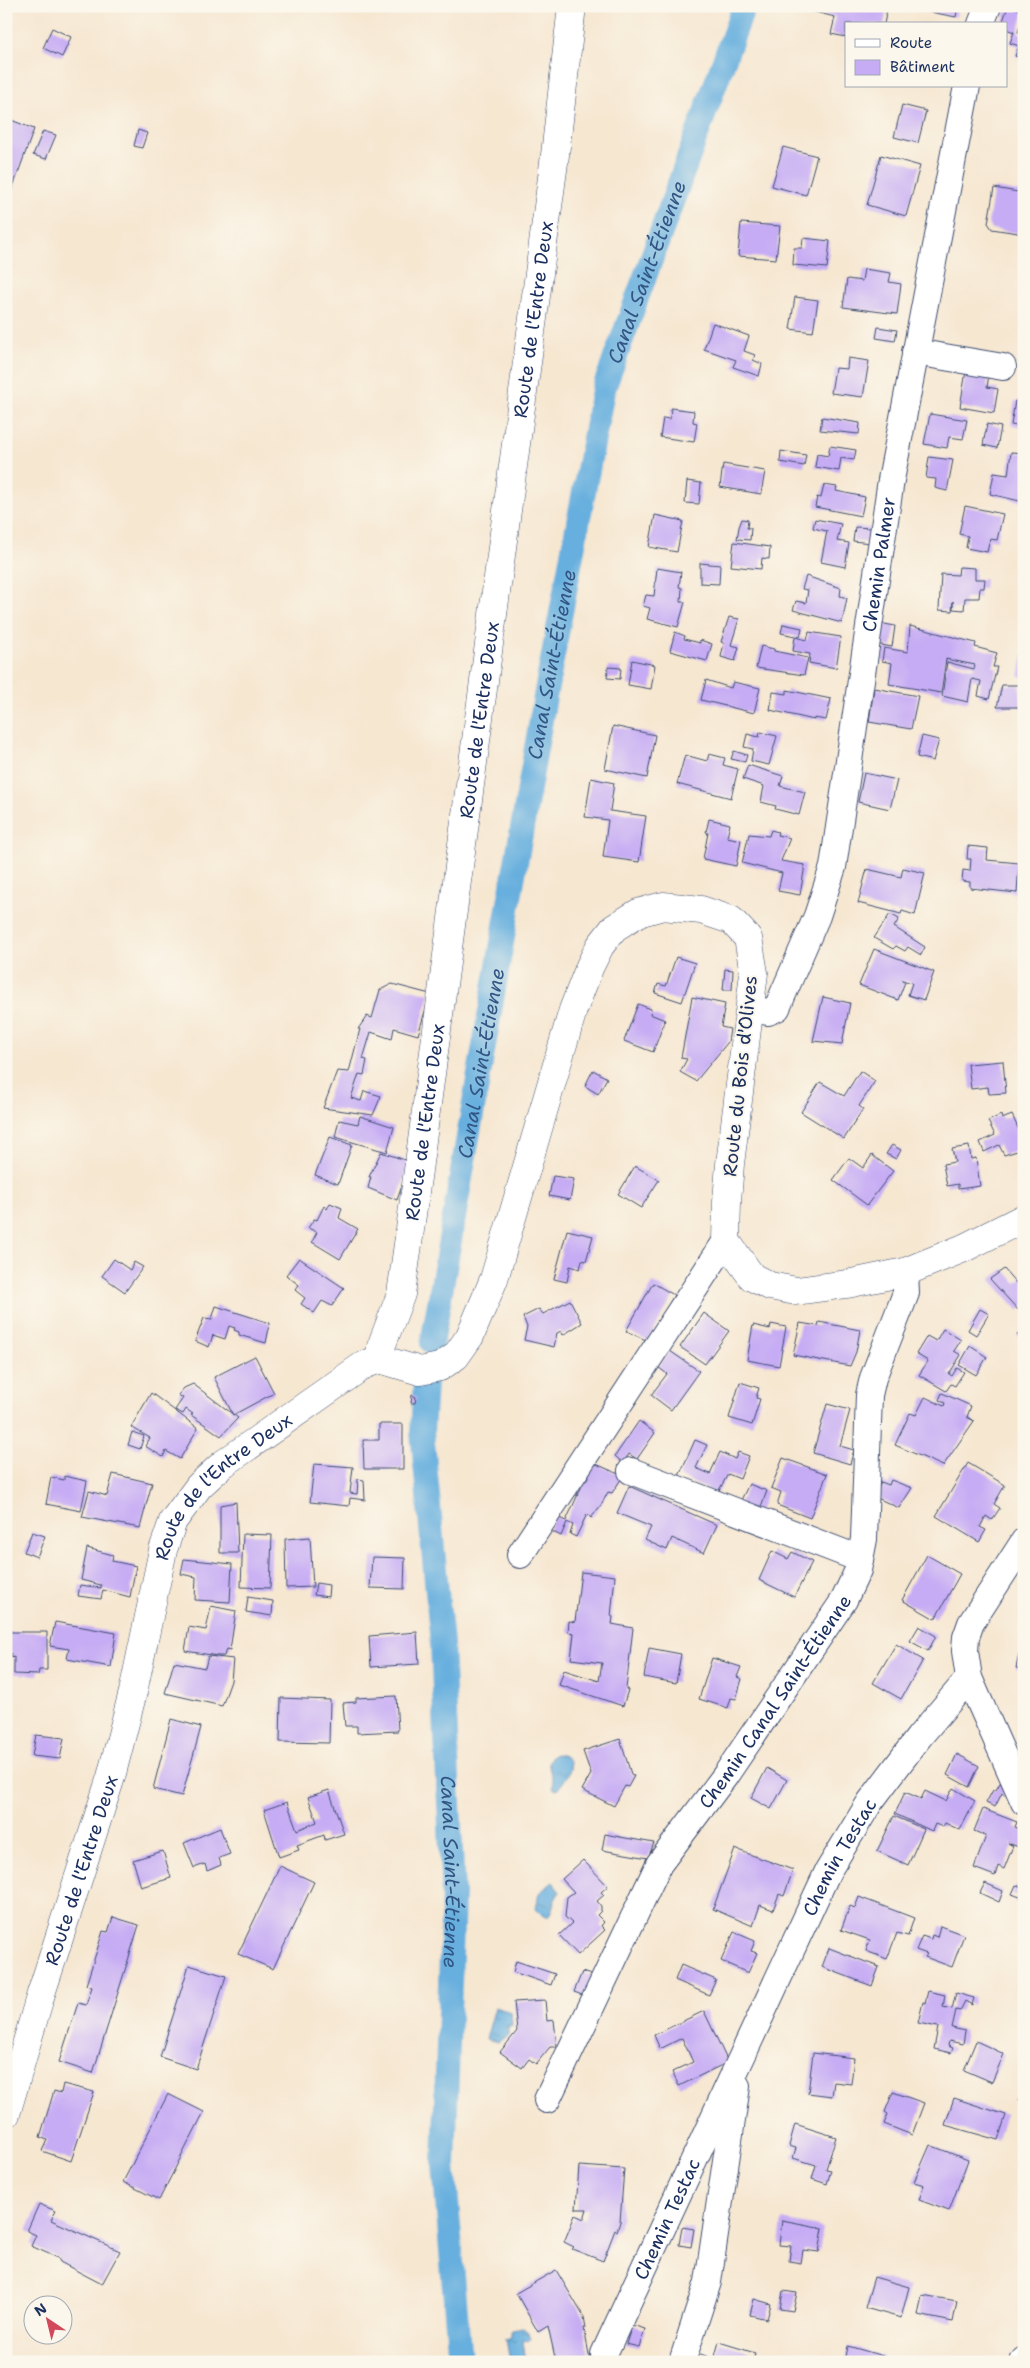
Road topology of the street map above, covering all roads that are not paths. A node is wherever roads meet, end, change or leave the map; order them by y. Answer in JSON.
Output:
{"nodes":[{"id":1,"x":572,"y":6,"type":"edge"},
{"id":2,"x":988,"y":6,"type":"edge"},
{"id":3,"x":983,"y":22,"type":"edge"},
{"id":4,"x":967,"y":88,"type":"edge"},
{"id":5,"x":916,"y":352,"type":"junction"},
{"id":6,"x":1003,"y":367,"type":"dead end"},
{"id":7,"x":750,"y":1009,"type":"junction"},
{"id":8,"x":1024,"y":1218,"type":"edge"},
{"id":9,"x":726,"y":1241,"type":"junction"},
{"id":10,"x":905,"y":1272,"type":"junction"},
{"id":11,"x":380,"y":1359,"type":"junction"},
{"id":12,"x":631,"y":1471,"type":"dead end"},
{"id":13,"x":1024,"y":1541,"type":"edge"},
{"id":14,"x":520,"y":1555,"type":"dead end"},
{"id":15,"x":860,"y":1559,"type":"junction"},
{"id":16,"x":969,"y":1678,"type":"junction"},
{"id":17,"x":1024,"y":1802,"type":"edge"},
{"id":18,"x":741,"y":2057,"type":"junction"},
{"id":19,"x":547,"y":2100,"type":"dead end"},
{"id":20,"x":6,"y":2114,"type":"edge"},
{"id":21,"x":604,"y":2354,"type":"dead end"},
{"id":22,"x":682,"y":2362,"type":"edge"}],
"edges":[{"from":1,"to":11,"type":"main road","name":"Route de l'Entre Deux"},
{"from":2,"to":3,"type":"street"},
{"from":4,"to":5,"type":"street","name":"Chemin Palmer"},
{"from":5,"to":6,"type":"street"},
{"from":5,"to":7,"type":"street","name":"Chemin Palmer"},
{"from":7,"to":9,"type":"main road","name":"Route du Bois d'Olives"},
{"from":7,"to":11,"type":"main road","name":"Route du Bois d'Olives"},
{"from":8,"to":10,"type":"main road"},
{"from":9,"to":10,"type":"main road"},
{"from":9,"to":14,"type":"street"},
{"from":10,"to":15,"type":"street","name":"Chemin Canal Saint-Étienne"},
{"from":11,"to":20,"type":"main road","name":"Route de l'Entre Deux"},
{"from":12,"to":15,"type":"street"},
{"from":13,"to":16,"type":"street"},
{"from":15,"to":19,"type":"street","name":"Chemin Canal Saint-Étienne"},
{"from":16,"to":17,"type":"street"},
{"from":16,"to":18,"type":"street","name":"Chemin Testac"},
{"from":18,"to":21,"type":"street","name":"Chemin Testac"},
{"from":18,"to":22,"type":"street","name":"Chemin Testac"}]}
